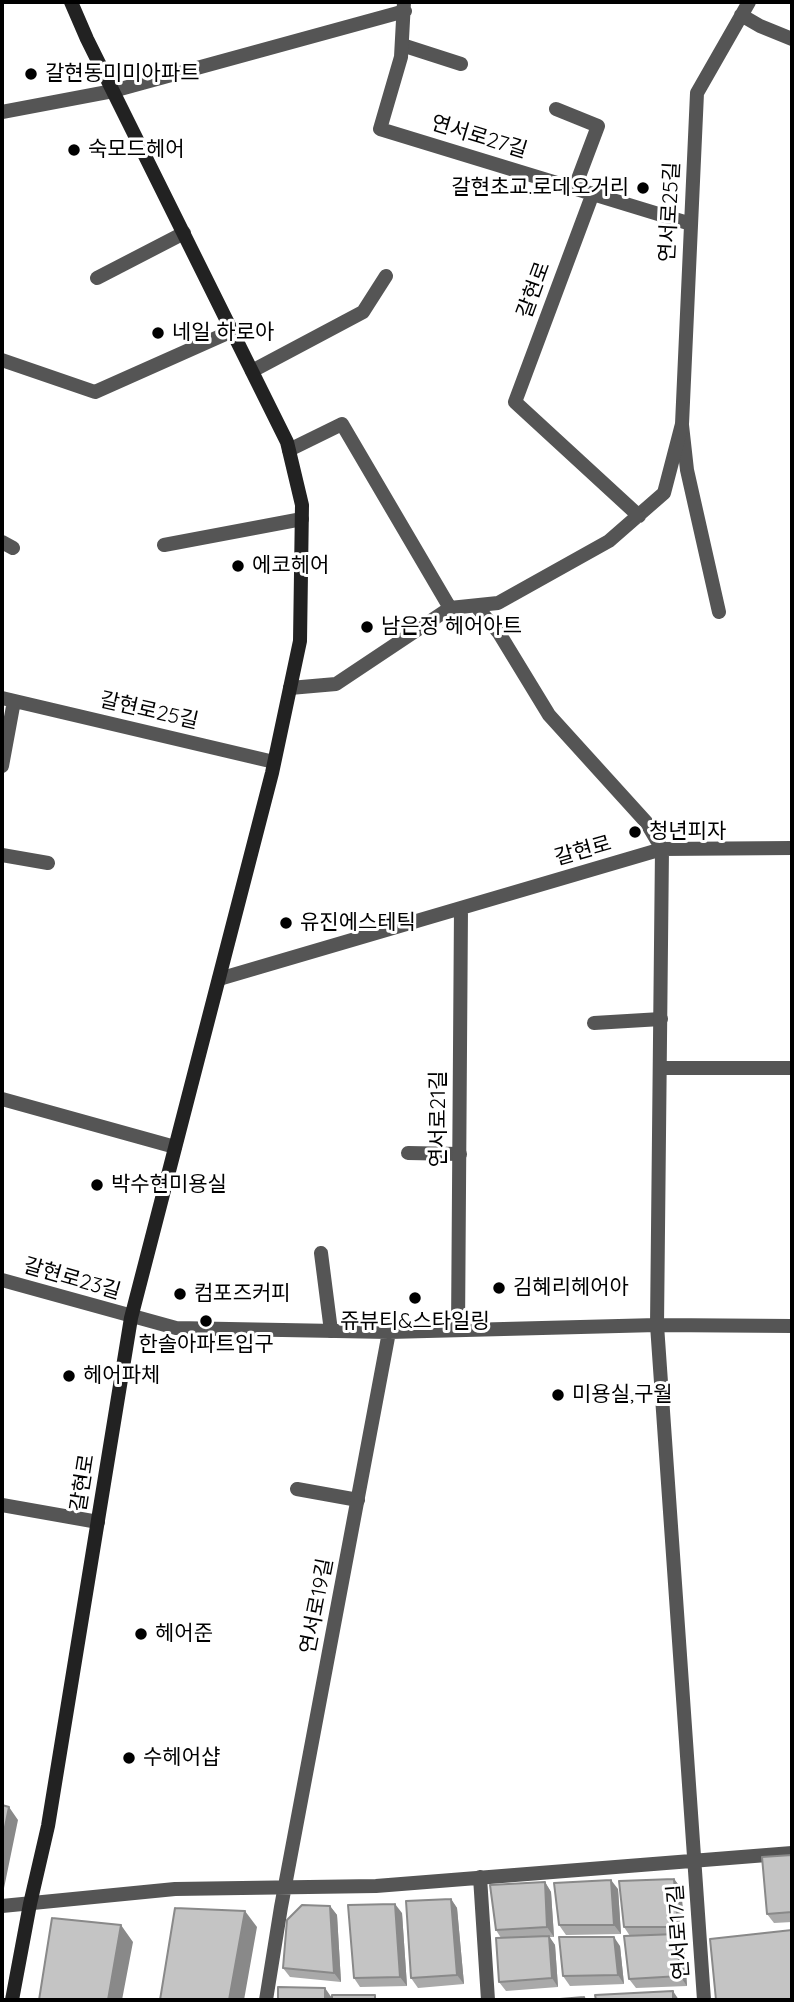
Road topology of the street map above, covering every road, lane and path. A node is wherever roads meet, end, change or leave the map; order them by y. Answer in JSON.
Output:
{"nodes":[{"id":1,"x":71,"y":2,"type":"edge"},
{"id":2,"x":404,"y":7,"type":"edge"},
{"id":3,"x":745,"y":8,"type":"edge"},
{"id":4,"x":792,"y":39,"type":"edge"},
{"id":5,"x":402,"y":45,"type":"junction"},
{"id":6,"x":461,"y":64,"type":"dead end"},
{"id":7,"x":113,"y":91,"type":"junction"},
{"id":8,"x":556,"y":109,"type":"dead end"},
{"id":9,"x":2,"y":112,"type":"edge"},
{"id":10,"x":575,"y":187,"type":"junction"},
{"id":11,"x":593,"y":193,"type":"junction"},
{"id":12,"x":691,"y":224,"type":"junction"},
{"id":13,"x":184,"y":233,"type":"junction"},
{"id":14,"x":386,"y":276,"type":"dead end"},
{"id":15,"x":97,"y":278,"type":"dead end"},
{"id":16,"x":232,"y":331,"type":"junction"},
{"id":17,"x":2,"y":360,"type":"edge"},
{"id":18,"x":252,"y":371,"type":"junction"},
{"id":19,"x":682,"y":424,"type":"junction"},
{"id":20,"x":289,"y":450,"type":"junction"},
{"id":21,"x":639,"y":516,"type":"junction"},
{"id":22,"x":302,"y":519,"type":"junction"},
{"id":23,"x":164,"y":545,"type":"dead end"},
{"id":24,"x":476,"y":606,"type":"junction"},
{"id":25,"x":450,"y":608,"type":"junction"},
{"id":26,"x":719,"y":612,"type":"dead end"},
{"id":27,"x":290,"y":688,"type":"junction"},
{"id":28,"x":8,"y":699,"type":"edge"},
{"id":29,"x":274,"y":762,"type":"junction"},
{"id":30,"x":2,"y":766,"type":"edge"},
{"id":31,"x":792,"y":848,"type":"edge"},
{"id":32,"x":662,"y":849,"type":"junction"},
{"id":33,"x":2,"y":855,"type":"edge"},
{"id":34,"x":48,"y":863,"type":"dead end"},
{"id":35,"x":461,"y":908,"type":"junction"},
{"id":36,"x":219,"y":979,"type":"junction"},
{"id":37,"x":660,"y":1019,"type":"junction"},
{"id":38,"x":594,"y":1023,"type":"dead end"},
{"id":39,"x":660,"y":1068,"type":"junction"},
{"id":40,"x":792,"y":1068,"type":"edge"},
{"id":41,"x":2,"y":1099,"type":"edge"},
{"id":42,"x":175,"y":1147,"type":"junction"},
{"id":43,"x":408,"y":1153,"type":"dead end"},
{"id":44,"x":460,"y":1154,"type":"junction"},
{"id":45,"x":321,"y":1253,"type":"dead end"},
{"id":46,"x":2,"y":1280,"type":"edge"},
{"id":47,"x":131,"y":1318,"type":"junction"},
{"id":48,"x":657,"y":1325,"type":"junction"},
{"id":49,"x":792,"y":1326,"type":"edge"},
{"id":50,"x":458,"y":1330,"type":"junction"},
{"id":51,"x":331,"y":1331,"type":"junction"},
{"id":52,"x":389,"y":1332,"type":"junction"},
{"id":53,"x":297,"y":1489,"type":"dead end"},
{"id":54,"x":358,"y":1500,"type":"junction"},
{"id":55,"x":2,"y":1505,"type":"edge"},
{"id":56,"x":98,"y":1522,"type":"junction"},
{"id":57,"x":792,"y":1853,"type":"edge"},
{"id":58,"x":695,"y":1860,"type":"junction"},
{"id":59,"x":480,"y":1877,"type":"junction"},
{"id":60,"x":286,"y":1887,"type":"junction"},
{"id":61,"x":30,"y":1904,"type":"junction"},
{"id":62,"x":2,"y":1906,"type":"edge"},
{"id":63,"x":12,"y":2000,"type":"edge"},
{"id":64,"x":266,"y":2000,"type":"edge"},
{"id":65,"x":488,"y":2000,"type":"edge"},
{"id":66,"x":704,"y":2000,"type":"edge"}],
"edges":[{"from":1,"to":7,"type":"main road","name":"갈현로"},
{"from":2,"to":5,"type":"street","name":"연서로27길"},
{"from":2,"to":7,"type":"street"},
{"from":3,"to":4,"type":"street","name":"연서로25길"},
{"from":3,"to":12,"type":"street","name":"연서로25길"},
{"from":5,"to":6,"type":"street"},
{"from":5,"to":10,"type":"street","name":"연서로27길"},
{"from":7,"to":9,"type":"street"},
{"from":7,"to":13,"type":"main road","name":"갈현로"},
{"from":8,"to":10,"type":"street"},
{"from":10,"to":11,"type":"street","name":"연서로27길"},
{"from":11,"to":12,"type":"street","name":"연서로27길"},
{"from":11,"to":21,"type":"street","name":"갈현로"},
{"from":12,"to":19,"type":"street","name":"연서로25길"},
{"from":13,"to":15,"type":"street"},
{"from":13,"to":16,"type":"main road","name":"갈현로"},
{"from":14,"to":18,"type":"street"},
{"from":16,"to":17,"type":"street"},
{"from":16,"to":18,"type":"main road","name":"갈현로"},
{"from":18,"to":20,"type":"main road","name":"갈현로"},
{"from":19,"to":21,"type":"street"},
{"from":19,"to":26,"type":"street"},
{"from":20,"to":22,"type":"main road","name":"갈현로"},
{"from":20,"to":25,"type":"street"},
{"from":21,"to":24,"type":"street"},
{"from":22,"to":23,"type":"street"},
{"from":22,"to":27,"type":"main road","name":"갈현로"},
{"from":24,"to":25,"type":"street"},
{"from":24,"to":32,"type":"street"},
{"from":25,"to":27,"type":"street"},
{"from":27,"to":29,"type":"main road","name":"갈현로"},
{"from":28,"to":29,"type":"street","name":"갈현로25길"},
{"from":28,"to":30,"type":"street","name":"갈현로25길"},
{"from":29,"to":36,"type":"main road","name":"갈현로"},
{"from":31,"to":32,"type":"street"},
{"from":32,"to":35,"type":"street","name":"갈현로"},
{"from":32,"to":37,"type":"street"},
{"from":33,"to":34,"type":"street"},
{"from":35,"to":36,"type":"street","name":"갈현로"},
{"from":35,"to":44,"type":"street","name":"연서로21길"},
{"from":36,"to":42,"type":"main road","name":"갈현로"},
{"from":37,"to":38,"type":"street"},
{"from":37,"to":39,"type":"street"},
{"from":39,"to":40,"type":"street"},
{"from":39,"to":48,"type":"street"},
{"from":41,"to":42,"type":"street"},
{"from":42,"to":47,"type":"main road","name":"갈현로"},
{"from":43,"to":44,"type":"street"},
{"from":44,"to":50,"type":"street","name":"연서로21길"},
{"from":45,"to":51,"type":"street"},
{"from":46,"to":47,"type":"street","name":"갈현로23길"},
{"from":47,"to":51,"type":"street"},
{"from":47,"to":56,"type":"main road","name":"갈현로"},
{"from":48,"to":49,"type":"street"},
{"from":48,"to":50,"type":"street"},
{"from":48,"to":58,"type":"street"},
{"from":50,"to":52,"type":"street"},
{"from":51,"to":52,"type":"street"},
{"from":52,"to":54,"type":"street","name":"연서로19길"},
{"from":53,"to":54,"type":"street"},
{"from":54,"to":60,"type":"street","name":"연서로19길"},
{"from":55,"to":56,"type":"street"},
{"from":56,"to":61,"type":"main road","name":"갈현로"},
{"from":57,"to":58,"type":"street"},
{"from":58,"to":59,"type":"street"},
{"from":58,"to":66,"type":"street","name":"연서로17길"},
{"from":59,"to":60,"type":"street"},
{"from":59,"to":65,"type":"street"},
{"from":60,"to":61,"type":"street"},
{"from":60,"to":64,"type":"street"},
{"from":61,"to":62,"type":"street"},
{"from":61,"to":63,"type":"main road","name":"갈현로"}]}
